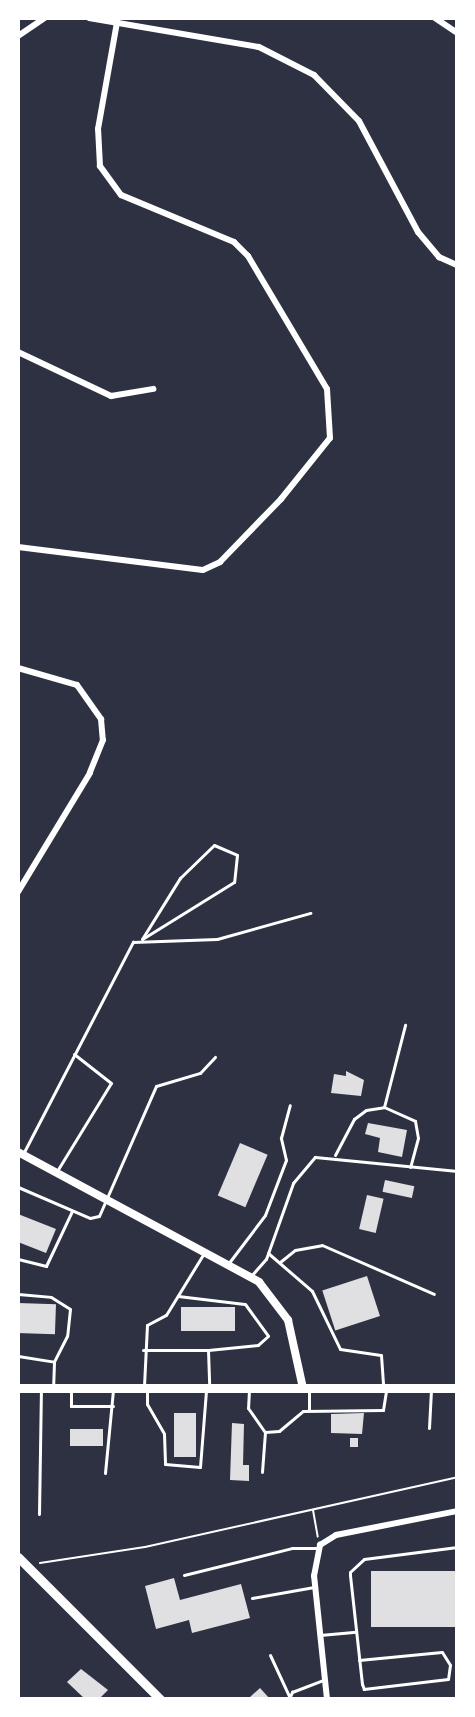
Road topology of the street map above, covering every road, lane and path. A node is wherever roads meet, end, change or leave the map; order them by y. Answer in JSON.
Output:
{"nodes":[{"id":1,"x":45,"y":18,"type":"edge"},
{"id":2,"x":89,"y":18,"type":"edge"},
{"id":3,"x":435,"y":18,"type":"edge"},
{"id":4,"x":117,"y":22,"type":"junction"},
{"id":5,"x":457,"y":33,"type":"edge"},
{"id":6,"x":18,"y":36,"type":"edge"},
{"id":7,"x":457,"y":265,"type":"edge"},
{"id":8,"x":18,"y":352,"type":"edge"},
{"id":9,"x":153,"y":389,"type":"dead end"},
{"id":10,"x":18,"y":548,"type":"edge"},
{"id":11,"x":18,"y":668,"type":"edge"},
{"id":12,"x":18,"y":892,"type":"edge"},
{"id":13,"x":310,"y":913,"type":"dead end"},
{"id":14,"x":142,"y":939,"type":"junction"},
{"id":15,"x":405,"y":1026,"type":"dead end"},
{"id":16,"x":75,"y":1054,"type":"junction"},
{"id":17,"x":214,"y":1057,"type":"dead end"},
{"id":18,"x":290,"y":1105,"type":"dead end"},
{"id":19,"x":384,"y":1107,"type":"junction"},
{"id":20,"x":20,"y":1154,"type":"edge"},
{"id":21,"x":335,"y":1155,"type":"junction"},
{"id":22,"x":410,"y":1167,"type":"junction"},
{"id":23,"x":457,"y":1171,"type":"edge"},
{"id":24,"x":56,"y":1173,"type":"junction"},
{"id":25,"x":18,"y":1187,"type":"edge"},
{"id":26,"x":106,"y":1200,"type":"junction"},
{"id":27,"x":72,"y":1211,"type":"junction"},
{"id":28,"x":205,"y":1252,"type":"junction"},
{"id":29,"x":267,"y":1253,"type":"junction"},
{"id":30,"x":18,"y":1259,"type":"edge"},
{"id":31,"x":280,"y":1262,"type":"junction"},
{"id":32,"x":228,"y":1264,"type":"junction"},
{"id":33,"x":251,"y":1276,"type":"junction"},
{"id":34,"x":434,"y":1293,"type":"dead end"},
{"id":35,"x":18,"y":1294,"type":"edge"},
{"id":36,"x":178,"y":1296,"type":"junction"},
{"id":37,"x":143,"y":1350,"type":"junction"},
{"id":38,"x":208,"y":1350,"type":"junction"},
{"id":39,"x":18,"y":1356,"type":"edge"},
{"id":40,"x":54,"y":1362,"type":"junction"},
{"id":41,"x":18,"y":1388,"type":"edge"},
{"id":42,"x":41,"y":1388,"type":"junction"},
{"id":43,"x":53,"y":1388,"type":"junction"},
{"id":44,"x":71,"y":1388,"type":"junction"},
{"id":45,"x":113,"y":1388,"type":"junction"},
{"id":46,"x":249,"y":1388,"type":"junction"},
{"id":47,"x":306,"y":1388,"type":"junction"},
{"id":48,"x":385,"y":1388,"type":"junction"},
{"id":49,"x":432,"y":1388,"type":"junction"},
{"id":50,"x":457,"y":1388,"type":"edge"},
{"id":51,"x":145,"y":1389,"type":"junction"},
{"id":52,"x":207,"y":1389,"type":"junction"},
{"id":53,"x":113,"y":1406,"type":"junction"},
{"id":54,"x":309,"y":1410,"type":"junction"},
{"id":55,"x":429,"y":1428,"type":"dead end"},
{"id":56,"x":265,"y":1432,"type":"junction"},
{"id":57,"x":262,"y":1472,"type":"dead end"},
{"id":58,"x":105,"y":1473,"type":"dead end"},
{"id":59,"x":457,"y":1477,"type":"edge"},
{"id":60,"x":314,"y":1510,"type":"junction"},
{"id":61,"x":457,"y":1511,"type":"edge"},
{"id":62,"x":39,"y":1514,"type":"dead end"},
{"id":63,"x":319,"y":1546,"type":"junction"},
{"id":64,"x":457,"y":1547,"type":"edge"},
{"id":65,"x":18,"y":1557,"type":"edge"},
{"id":66,"x":36,"y":1564,"type":"dead end"},
{"id":67,"x":184,"y":1575,"type":"dead end"},
{"id":68,"x":314,"y":1587,"type":"junction"},
{"id":69,"x":252,"y":1598,"type":"dead end"},
{"id":70,"x":356,"y":1632,"type":"junction"},
{"id":71,"x":318,"y":1635,"type":"junction"},
{"id":72,"x":270,"y":1655,"type":"dead end"},
{"id":73,"x":359,"y":1660,"type":"junction"},
{"id":74,"x":323,"y":1680,"type":"junction"},
{"id":75,"x":289,"y":1697,"type":"edge"},
{"id":76,"x":160,"y":1699,"type":"edge"},
{"id":77,"x":327,"y":1699,"type":"edge"}],
"edges":[{"from":1,"to":6,"type":"street"},
{"from":2,"to":4,"type":"street"},
{"from":3,"to":5,"type":"street"},
{"from":4,"to":7,"type":"street"},
{"from":4,"to":10,"type":"street"},
{"from":8,"to":9,"type":"street"},
{"from":11,"to":12,"type":"street"},
{"from":13,"to":14,"type":"lane"},
{"from":14,"to":14,"type":"lane"},
{"from":14,"to":16,"type":"lane"},
{"from":15,"to":19,"type":"lane"},
{"from":16,"to":20,"type":"lane"},
{"from":16,"to":24,"type":"lane"},
{"from":17,"to":26,"type":"lane"},
{"from":18,"to":32,"type":"lane"},
{"from":19,"to":21,"type":"lane"},
{"from":19,"to":22,"type":"lane"},
{"from":20,"to":24,"type":"street"},
{"from":21,"to":22,"type":"lane"},
{"from":21,"to":29,"type":"lane"},
{"from":22,"to":23,"type":"lane"},
{"from":24,"to":26,"type":"street"},
{"from":25,"to":27,"type":"lane"},
{"from":26,"to":27,"type":"lane"},
{"from":26,"to":28,"type":"street"},
{"from":27,"to":30,"type":"lane"},
{"from":28,"to":32,"type":"street"},
{"from":28,"to":36,"type":"lane"},
{"from":29,"to":31,"type":"lane"},
{"from":29,"to":33,"type":"lane"},
{"from":31,"to":34,"type":"lane"},
{"from":31,"to":48,"type":"lane"},
{"from":32,"to":33,"type":"street"},
{"from":33,"to":47,"type":"street"},
{"from":35,"to":40,"type":"lane"},
{"from":36,"to":37,"type":"lane"},
{"from":36,"to":38,"type":"lane"},
{"from":37,"to":38,"type":"lane"},
{"from":37,"to":51,"type":"lane"},
{"from":38,"to":52,"type":"lane"},
{"from":39,"to":40,"type":"lane"},
{"from":40,"to":43,"type":"lane"},
{"from":41,"to":42,"type":"main road"},
{"from":42,"to":43,"type":"main road"},
{"from":42,"to":62,"type":"lane"},
{"from":43,"to":44,"type":"main road"},
{"from":44,"to":45,"type":"main road"},
{"from":44,"to":53,"type":"lane"},
{"from":45,"to":51,"type":"main road"},
{"from":45,"to":53,"type":"lane"},
{"from":46,"to":47,"type":"main road"},
{"from":46,"to":52,"type":"main road"},
{"from":46,"to":56,"type":"lane"},
{"from":47,"to":48,"type":"main road"},
{"from":47,"to":54,"type":"lane"},
{"from":48,"to":49,"type":"main road"},
{"from":48,"to":54,"type":"lane"},
{"from":49,"to":50,"type":"main road"},
{"from":49,"to":55,"type":"lane"},
{"from":51,"to":52,"type":"main road"},
{"from":51,"to":52,"type":"lane"},
{"from":53,"to":58,"type":"lane"},
{"from":54,"to":56,"type":"lane"},
{"from":56,"to":57,"type":"lane"},
{"from":59,"to":60,"type":"path"},
{"from":60,"to":63,"type":"path"},
{"from":60,"to":66,"type":"path"},
{"from":61,"to":63,"type":"street"},
{"from":63,"to":67,"type":"lane"},
{"from":63,"to":68,"type":"street"},
{"from":64,"to":70,"type":"lane"},
{"from":65,"to":76,"type":"main road"},
{"from":68,"to":69,"type":"lane"},
{"from":68,"to":71,"type":"street"},
{"from":70,"to":71,"type":"lane"},
{"from":70,"to":73,"type":"lane"},
{"from":71,"to":74,"type":"street"},
{"from":72,"to":75,"type":"lane"},
{"from":73,"to":73,"type":"lane"},
{"from":74,"to":75,"type":"lane"},
{"from":74,"to":77,"type":"street"}]}
